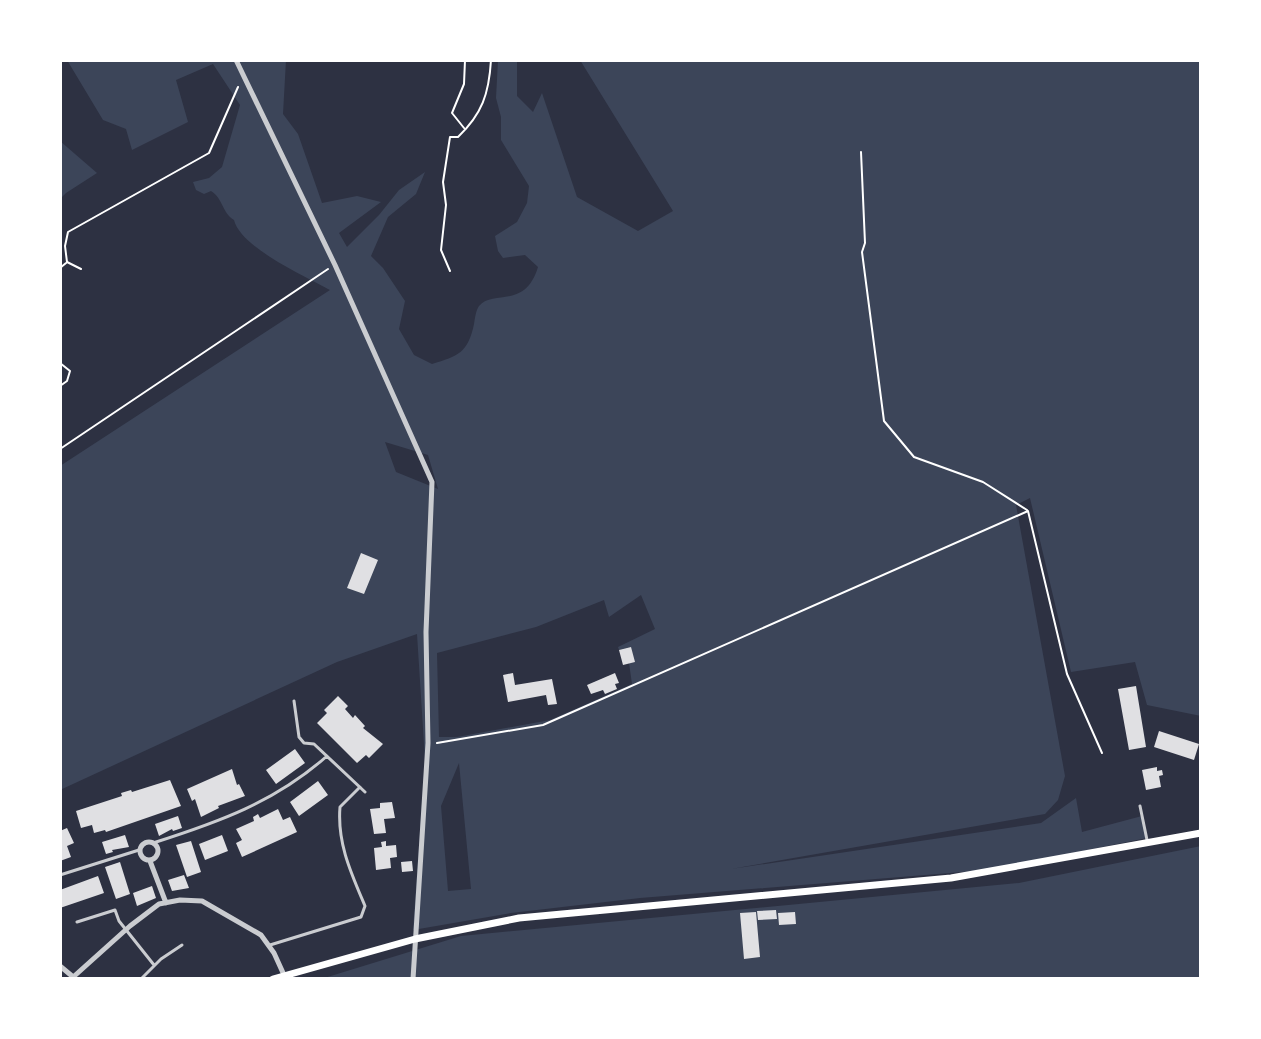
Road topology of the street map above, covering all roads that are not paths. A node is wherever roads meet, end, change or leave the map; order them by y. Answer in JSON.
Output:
{"nodes":[{"id":1,"x":236,"y":60,"type":"edge"},
{"id":2,"x":294,"y":701,"type":"dead end"},
{"id":3,"x":327,"y":756,"type":"junction"},
{"id":4,"x":360,"y":787,"type":"junction"},
{"id":5,"x":365,"y":792,"type":"dead end"},
{"id":6,"x":1140,"y":806,"type":"dead end"},
{"id":7,"x":1201,"y":833,"type":"edge"},
{"id":8,"x":153,"y":843,"type":"junction"},
{"id":9,"x":1148,"y":843,"type":"junction"},
{"id":10,"x":139,"y":850,"type":"junction"},
{"id":11,"x":150,"y":861,"type":"junction"},
{"id":12,"x":60,"y":875,"type":"edge"},
{"id":13,"x":166,"y":903,"type":"junction"},
{"id":14,"x":77,"y":922,"type":"dead end"},
{"id":15,"x":125,"y":929,"type":"junction"},
{"id":16,"x":415,"y":939,"type":"junction"},
{"id":17,"x":182,"y":945,"type":"dead end"},
{"id":18,"x":270,"y":945,"type":"junction"},
{"id":19,"x":154,"y":965,"type":"junction"},
{"id":20,"x":60,"y":966,"type":"edge"},
{"id":21,"x":285,"y":976,"type":"junction"},
{"id":22,"x":72,"y":978,"type":"edge"},
{"id":23,"x":141,"y":979,"type":"edge"},
{"id":24,"x":273,"y":979,"type":"edge"},
{"id":25,"x":413,"y":979,"type":"edge"}],
"edges":[{"from":1,"to":16,"type":"street"},
{"from":2,"to":3,"type":"lane"},
{"from":3,"to":4,"type":"lane"},
{"from":3,"to":8,"type":"lane"},
{"from":4,"to":5,"type":"lane"},
{"from":4,"to":18,"type":"lane"},
{"from":6,"to":9,"type":"lane"},
{"from":7,"to":9,"type":"main road"},
{"from":8,"to":10,"type":"street"},
{"from":8,"to":11,"type":"street"},
{"from":9,"to":16,"type":"main road"},
{"from":10,"to":11,"type":"street"},
{"from":10,"to":12,"type":"lane"},
{"from":11,"to":13,"type":"street"},
{"from":13,"to":15,"type":"street"},
{"from":13,"to":18,"type":"street"},
{"from":14,"to":15,"type":"lane"},
{"from":15,"to":19,"type":"lane"},
{"from":15,"to":22,"type":"street"},
{"from":16,"to":21,"type":"main road"},
{"from":16,"to":25,"type":"street"},
{"from":17,"to":19,"type":"lane"},
{"from":18,"to":21,"type":"street"},
{"from":19,"to":23,"type":"lane"},
{"from":20,"to":22,"type":"street"},
{"from":21,"to":24,"type":"main road"}]}
